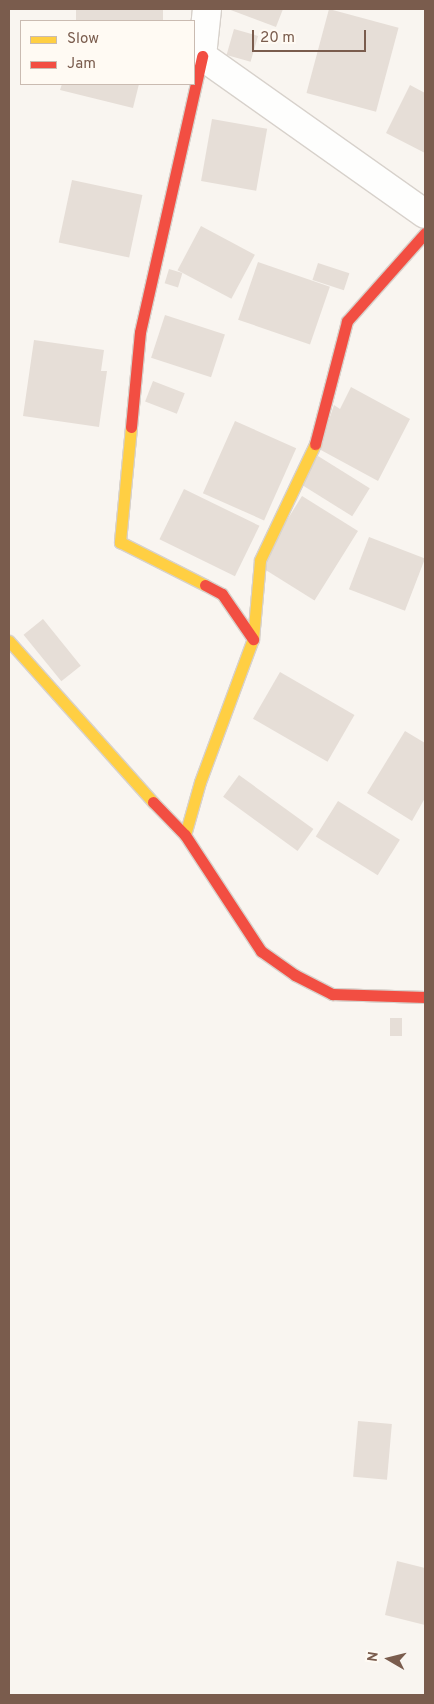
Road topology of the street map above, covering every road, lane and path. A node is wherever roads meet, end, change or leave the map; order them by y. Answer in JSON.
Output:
{"nodes":[{"id":1,"x":207,"y":9,"type":"edge"},
{"id":2,"x":202,"y":56,"type":"junction"},
{"id":3,"x":425,"y":214,"type":"edge"},
{"id":4,"x":425,"y":233,"type":"edge"},
{"id":5,"x":253,"y":639,"type":"junction"},
{"id":6,"x":9,"y":640,"type":"edge"},
{"id":7,"x":185,"y":835,"type":"junction"},
{"id":8,"x":425,"y":996,"type":"edge"}],
"edges":[{"from":1,"to":2,"type":"street"},
{"from":2,"to":3,"type":"street"},
{"from":2,"to":5,"type":"street"},
{"from":4,"to":5,"type":"street"},
{"from":5,"to":7,"type":"street"},
{"from":6,"to":7,"type":"street"},
{"from":7,"to":8,"type":"street"}]}
